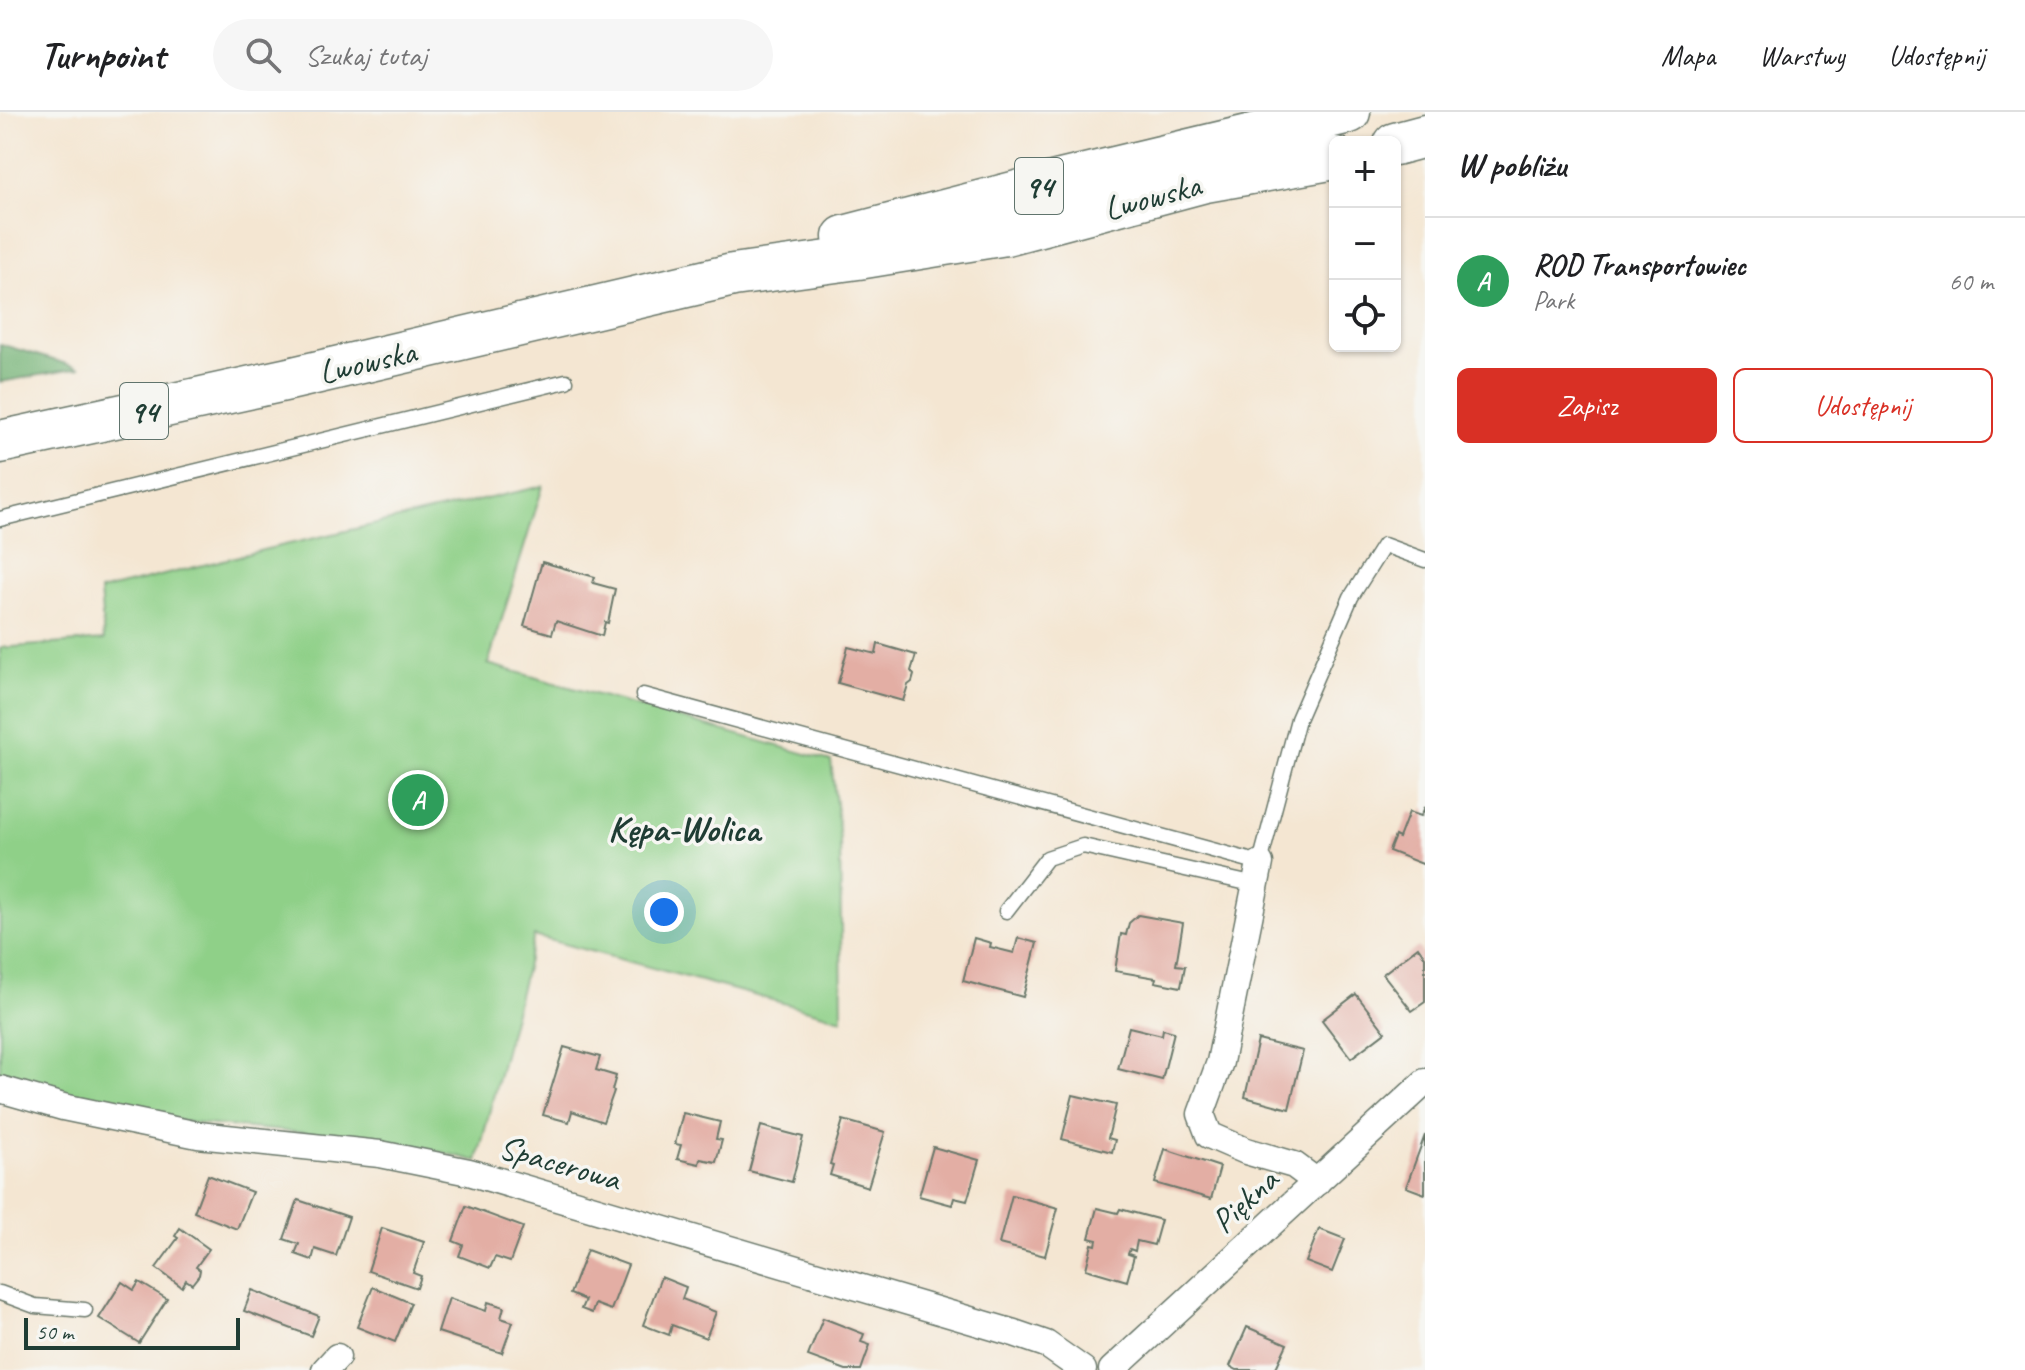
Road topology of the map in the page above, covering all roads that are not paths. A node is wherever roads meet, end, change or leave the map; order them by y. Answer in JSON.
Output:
{"nodes":[{"id":1,"x":1349,"y":112,"type":"edge"},
{"id":2,"x":1425,"y":136,"type":"edge"},
{"id":3,"x":1401,"y":142,"type":"edge"},
{"id":4,"x":1329,"y":159,"type":"edge"},
{"id":5,"x":733,"y":275,"type":"junction"},
{"id":6,"x":566,"y":381,"type":"dead end"},
{"id":7,"x":0,"y":442,"type":"edge"},
{"id":8,"x":0,"y":519,"type":"edge"},
{"id":9,"x":1425,"y":560,"type":"edge"},
{"id":10,"x":643,"y":695,"type":"dead end"},
{"id":11,"x":1258,"y":874,"type":"junction"},
{"id":12,"x":1006,"y":911,"type":"dead end"},
{"id":13,"x":1425,"y":1082,"type":"edge"},
{"id":14,"x":0,"y":1090,"type":"edge"},
{"id":15,"x":1317,"y":1182,"type":"junction"},
{"id":16,"x":0,"y":1293,"type":"edge"},
{"id":17,"x":85,"y":1310,"type":"dead end"},
{"id":18,"x":1083,"y":1370,"type":"edge"},
{"id":19,"x":1112,"y":1370,"type":"edge"}],
"edges":[{"from":1,"to":5,"type":"main road","name":"Lwowska","number":"94"},
{"from":2,"to":3,"type":"main road"},
{"from":4,"to":5,"type":"main road","name":"Lwowska","number":"94"},
{"from":5,"to":7,"type":"main road","name":"Lwowska","number":"94"},
{"from":6,"to":8,"type":"lane"},
{"from":9,"to":11,"type":"lane"},
{"from":10,"to":11,"type":"lane"},
{"from":11,"to":12,"type":"lane"},
{"from":11,"to":15,"type":"street"},
{"from":13,"to":15,"type":"street","name":"Piękna"},
{"from":14,"to":18,"type":"street","name":"Spacerowa"},
{"from":15,"to":19,"type":"street","name":"Piękna"},
{"from":16,"to":17,"type":"lane"}]}
